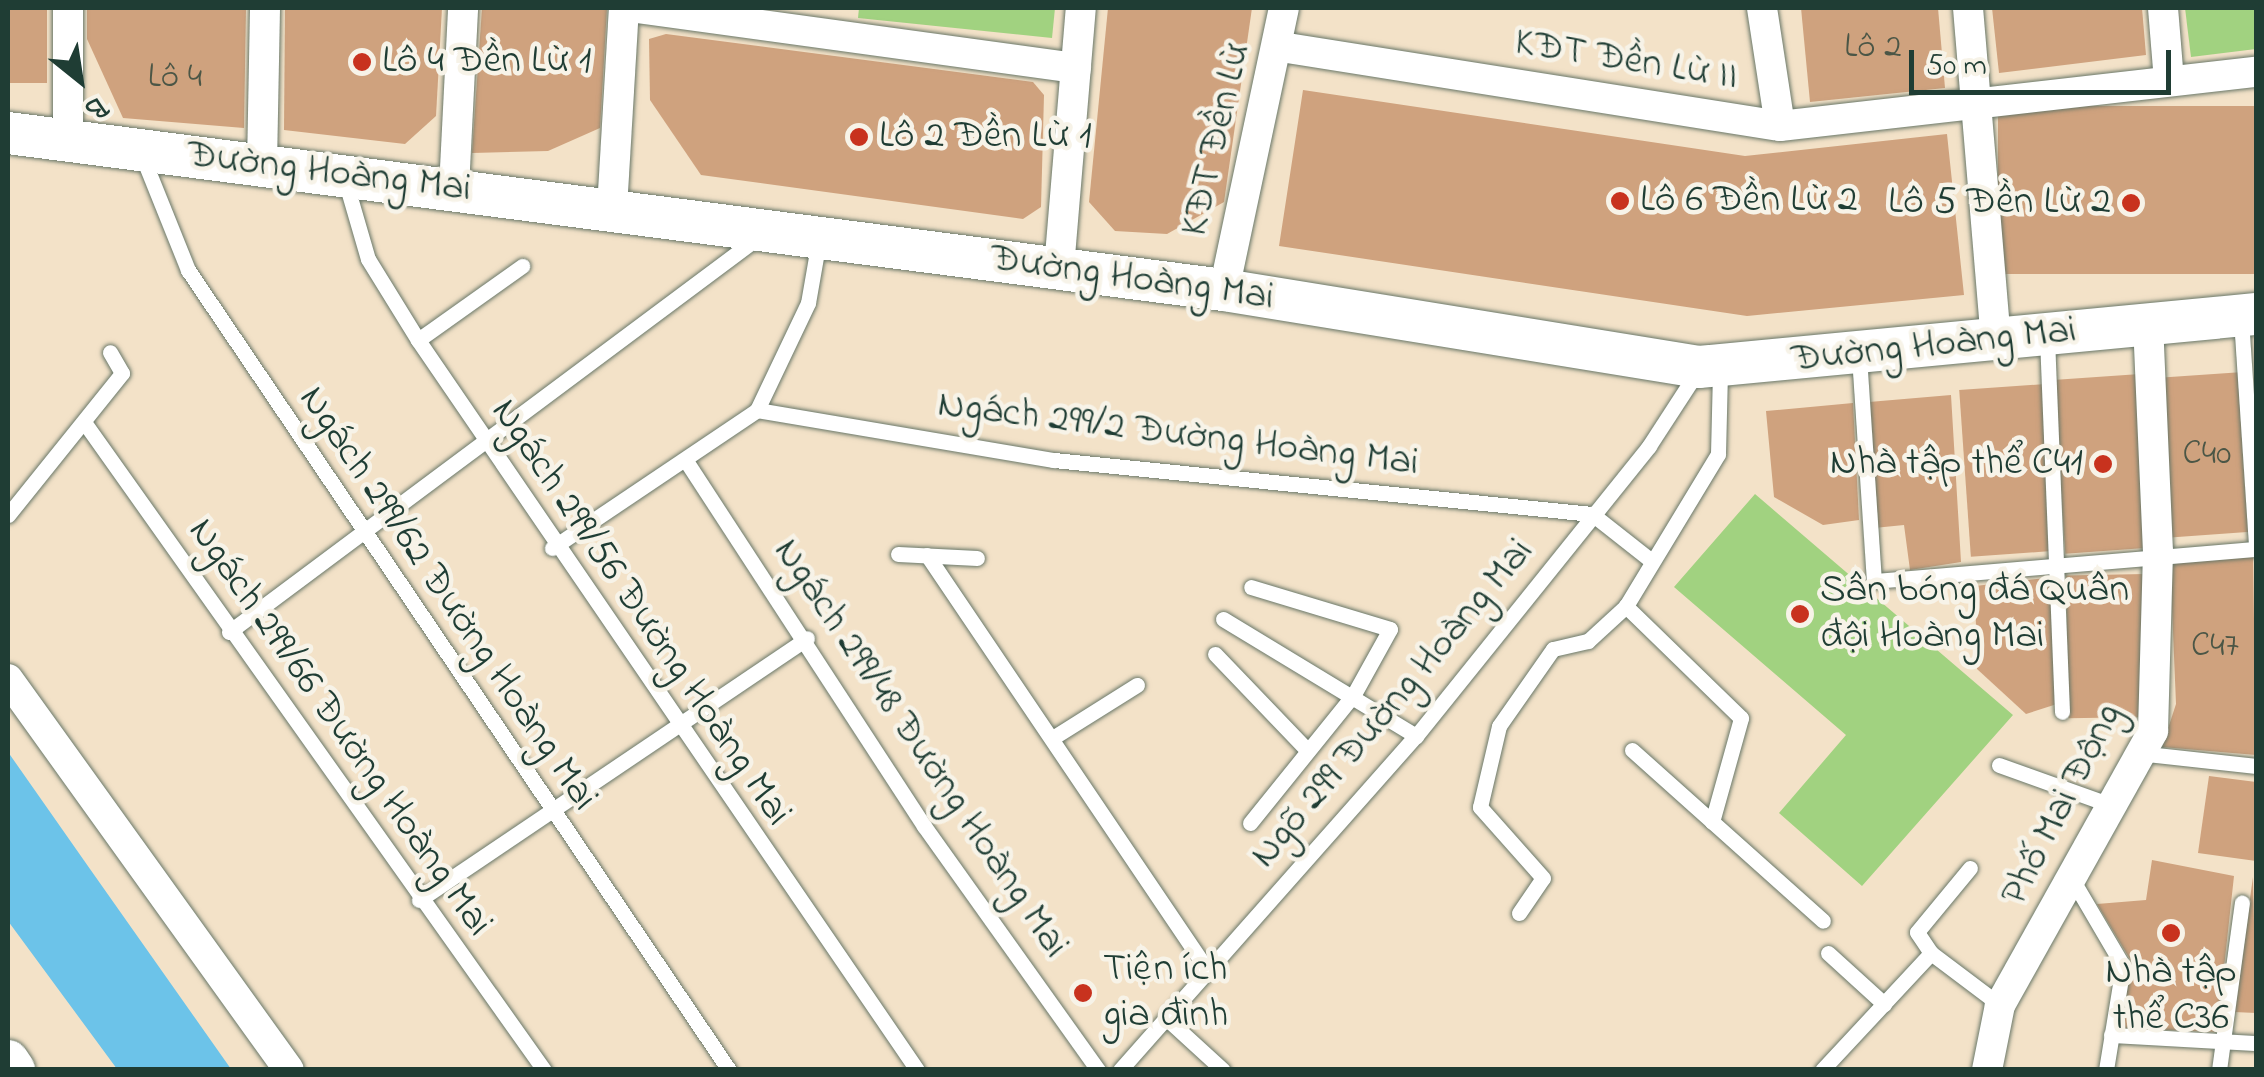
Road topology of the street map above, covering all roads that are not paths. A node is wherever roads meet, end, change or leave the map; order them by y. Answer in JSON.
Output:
{"nodes":[{"id":1,"x":68,"y":8,"type":"edge"},
{"id":2,"x":265,"y":8,"type":"edge"},
{"id":3,"x":463,"y":8,"type":"edge"},
{"id":4,"x":624,"y":8,"type":"edge"},
{"id":5,"x":637,"y":8,"type":"edge"},
{"id":6,"x":1081,"y":8,"type":"edge"},
{"id":7,"x":1284,"y":8,"type":"edge"},
{"id":8,"x":1762,"y":8,"type":"edge"},
{"id":9,"x":1968,"y":8,"type":"edge"},
{"id":10,"x":2163,"y":8,"type":"edge"},
{"id":11,"x":820,"y":21,"type":"edge"},
{"id":12,"x":1281,"y":46,"type":"junction"},
{"id":13,"x":1076,"y":68,"type":"junction"},
{"id":14,"x":2256,"y":72,"type":"edge"},
{"id":15,"x":2170,"y":81,"type":"junction"},
{"id":16,"x":1977,"y":106,"type":"junction"},
{"id":17,"x":1780,"y":126,"type":"junction"},
{"id":18,"x":8,"y":138,"type":"edge"},
{"id":19,"x":68,"y":140,"type":"junction"},
{"id":20,"x":138,"y":150,"type":"junction"},
{"id":21,"x":262,"y":165,"type":"junction"},
{"id":22,"x":344,"y":175,"type":"junction"},
{"id":23,"x":454,"y":188,"type":"junction"},
{"id":24,"x":612,"y":209,"type":"junction"},
{"id":25,"x":768,"y":230,"type":"junction"},
{"id":26,"x":820,"y":236,"type":"junction"},
{"id":27,"x":522,"y":266,"type":"dead end"},
{"id":28,"x":1059,"y":268,"type":"junction"},
{"id":29,"x":1224,"y":290,"type":"junction"},
{"id":30,"x":2249,"y":314,"type":"edge"},
{"id":31,"x":2148,"y":324,"type":"junction"},
{"id":32,"x":2046,"y":334,"type":"junction"},
{"id":33,"x":1996,"y":338,"type":"junction"},
{"id":34,"x":418,"y":340,"type":"junction"},
{"id":35,"x":110,"y":352,"type":"dead end"},
{"id":36,"x":1859,"y":356,"type":"junction"},
{"id":37,"x":1710,"y":367,"type":"junction"},
{"id":38,"x":757,"y":410,"type":"junction"},
{"id":39,"x":84,"y":422,"type":"junction"},
{"id":40,"x":487,"y":444,"type":"junction"},
{"id":41,"x":688,"y":464,"type":"junction"},
{"id":42,"x":1592,"y":514,"type":"junction"},
{"id":43,"x":8,"y":515,"type":"edge"},
{"id":44,"x":364,"y":532,"type":"junction"},
{"id":45,"x":2256,"y":546,"type":"edge"},
{"id":46,"x":552,"y":548,"type":"junction"},
{"id":47,"x":2158,"y":552,"type":"junction"},
{"id":48,"x":898,"y":554,"type":"dead end"},
{"id":49,"x":928,"y":555,"type":"junction"},
{"id":50,"x":977,"y":558,"type":"dead end"},
{"id":51,"x":1648,"y":558,"type":"junction"},
{"id":52,"x":2062,"y":562,"type":"junction"},
{"id":53,"x":1251,"y":587,"type":"dead end"},
{"id":54,"x":1626,"y":606,"type":"junction"},
{"id":55,"x":1223,"y":619,"type":"dead end"},
{"id":56,"x":229,"y":632,"type":"junction"},
{"id":57,"x":808,"y":638,"type":"junction"},
{"id":58,"x":1216,"y":654,"type":"dead end"},
{"id":59,"x":8,"y":680,"type":"edge"},
{"id":60,"x":1137,"y":684,"type":"dead end"},
{"id":61,"x":1354,"y":694,"type":"junction"},
{"id":62,"x":2062,"y":712,"type":"dead end"},
{"id":63,"x":675,"y":726,"type":"junction"},
{"id":64,"x":1416,"y":736,"type":"junction"},
{"id":65,"x":1054,"y":737,"type":"junction"},
{"id":66,"x":1632,"y":750,"type":"dead end"},
{"id":67,"x":1308,"y":751,"type":"junction"},
{"id":68,"x":2138,"y":753,"type":"junction"},
{"id":69,"x":1999,"y":765,"type":"dead end"},
{"id":70,"x":2256,"y":766,"type":"edge"},
{"id":71,"x":2108,"y":804,"type":"junction"},
{"id":72,"x":550,"y":812,"type":"junction"},
{"id":73,"x":1712,"y":822,"type":"junction"},
{"id":74,"x":1250,"y":823,"type":"dead end"},
{"id":75,"x":1970,"y":868,"type":"dead end"},
{"id":76,"x":2072,"y":878,"type":"junction"},
{"id":77,"x":419,"y":900,"type":"junction"},
{"id":78,"x":2242,"y":904,"type":"dead end"},
{"id":79,"x":1520,"y":914,"type":"dead end"},
{"id":80,"x":1823,"y":921,"type":"dead end"},
{"id":81,"x":1828,"y":953,"type":"dead end"},
{"id":82,"x":1931,"y":953,"type":"junction"},
{"id":83,"x":1208,"y":972,"type":"junction"},
{"id":84,"x":1884,"y":1004,"type":"junction"},
{"id":85,"x":2000,"y":1005,"type":"junction"},
{"id":86,"x":1166,"y":1018,"type":"junction"},
{"id":87,"x":2112,"y":1034,"type":"junction"},
{"id":88,"x":2223,"y":1040,"type":"junction"},
{"id":89,"x":2256,"y":1042,"type":"edge"},
{"id":90,"x":8,"y":1061,"type":"edge"},
{"id":91,"x":14,"y":1070,"type":"edge"},
{"id":92,"x":289,"y":1070,"type":"edge"},
{"id":93,"x":544,"y":1070,"type":"edge"},
{"id":94,"x":729,"y":1070,"type":"edge"},
{"id":95,"x":917,"y":1070,"type":"edge"},
{"id":96,"x":1098,"y":1070,"type":"edge"},
{"id":97,"x":1120,"y":1070,"type":"edge"},
{"id":98,"x":1223,"y":1070,"type":"edge"},
{"id":99,"x":1822,"y":1070,"type":"edge"},
{"id":100,"x":1987,"y":1070,"type":"edge"},
{"id":101,"x":2106,"y":1070,"type":"edge"},
{"id":102,"x":2219,"y":1070,"type":"edge"}],
"edges":[{"from":1,"to":19,"type":"street"},
{"from":2,"to":21,"type":"street"},
{"from":3,"to":23,"type":"street"},
{"from":4,"to":24,"type":"street"},
{"from":5,"to":11,"type":"street"},
{"from":6,"to":13,"type":"street"},
{"from":7,"to":12,"type":"street","name":"KĐT Đền Lừ"},
{"from":8,"to":17,"type":"street","name":"KĐT Đền Lừ II"},
{"from":9,"to":16,"type":"street"},
{"from":10,"to":15,"type":"street"},
{"from":11,"to":13,"type":"street"},
{"from":12,"to":17,"type":"street","name":"KĐT Đền Lừ II"},
{"from":12,"to":29,"type":"street","name":"KĐT Đền Lừ"},
{"from":13,"to":28,"type":"street"},
{"from":14,"to":15,"type":"street","name":"KĐT Đền Lừ II"},
{"from":15,"to":16,"type":"street","name":"KĐT Đền Lừ II"},
{"from":16,"to":17,"type":"street","name":"KĐT Đền Lừ II"},
{"from":16,"to":33,"type":"street"},
{"from":18,"to":19,"type":"street","name":"Đường Hoàng Mai"},
{"from":19,"to":20,"type":"street","name":"Đường Hoàng Mai"},
{"from":20,"to":21,"type":"street","name":"Đường Hoàng Mai"},
{"from":20,"to":44,"type":"lane","name":"Ngách 299/62 Đường Hoàng Mai"},
{"from":21,"to":22,"type":"street","name":"Đường Hoàng Mai"},
{"from":22,"to":23,"type":"street","name":"Đường Hoàng Mai"},
{"from":22,"to":34,"type":"lane","name":"Ngách 299/56 Đường Hoàng Mai"},
{"from":23,"to":24,"type":"street","name":"Đường Hoàng Mai"},
{"from":24,"to":25,"type":"street","name":"Đường Hoàng Mai"},
{"from":25,"to":26,"type":"street","name":"Đường Hoàng Mai"},
{"from":25,"to":40,"type":"lane"},
{"from":26,"to":28,"type":"street","name":"Đường Hoàng Mai"},
{"from":26,"to":38,"type":"lane"},
{"from":27,"to":34,"type":"lane"},
{"from":28,"to":29,"type":"street","name":"Đường Hoàng Mai"},
{"from":29,"to":37,"type":"street","name":"Đường Hoàng Mai"},
{"from":30,"to":31,"type":"street","name":"Đường Hoàng Mai"},
{"from":30,"to":45,"type":"lane"},
{"from":31,"to":32,"type":"street","name":"Đường Hoàng Mai"},
{"from":31,"to":47,"type":"street","name":"Phố Mai Động"},
{"from":32,"to":33,"type":"street","name":"Đường Hoàng Mai"},
{"from":32,"to":52,"type":"lane"},
{"from":33,"to":36,"type":"street","name":"Đường Hoàng Mai"},
{"from":34,"to":40,"type":"lane","name":"Ngách 299/56 Đường Hoàng Mai"},
{"from":35,"to":39,"type":"lane"},
{"from":36,"to":37,"type":"street","name":"Đường Hoàng Mai"},
{"from":36,"to":52,"type":"lane"},
{"from":37,"to":42,"type":"lane","name":"Ngõ 299 Đường Hoàng Mai"},
{"from":37,"to":51,"type":"lane"},
{"from":38,"to":41,"type":"lane"},
{"from":38,"to":42,"type":"lane","name":"Ngách 299/2 Đường Hoàng Mai"},
{"from":39,"to":43,"type":"lane"},
{"from":39,"to":56,"type":"lane","name":"Ngách 299/66 Đường Hoàng Mai"},
{"from":40,"to":44,"type":"lane"},
{"from":40,"to":46,"type":"lane","name":"Ngách 299/56 Đường Hoàng Mai"},
{"from":41,"to":46,"type":"lane"},
{"from":41,"to":57,"type":"lane","name":"Ngách 299/48 Đường Hoàng Mai"},
{"from":42,"to":51,"type":"lane"},
{"from":42,"to":64,"type":"lane","name":"Ngõ 299 Đường Hoàng Mai"},
{"from":44,"to":56,"type":"lane"},
{"from":44,"to":72,"type":"lane","name":"Ngách 299/62 Đường Hoàng Mai"},
{"from":45,"to":47,"type":"lane"},
{"from":46,"to":63,"type":"lane","name":"Ngách 299/56 Đường Hoàng Mai"},
{"from":47,"to":52,"type":"lane"},
{"from":47,"to":68,"type":"street","name":"Phố Mai Động"},
{"from":48,"to":49,"type":"lane"},
{"from":49,"to":50,"type":"lane"},
{"from":49,"to":65,"type":"lane"},
{"from":51,"to":54,"type":"lane"},
{"from":52,"to":62,"type":"lane"},
{"from":53,"to":61,"type":"lane"},
{"from":54,"to":73,"type":"lane"},
{"from":54,"to":79,"type":"lane"},
{"from":55,"to":61,"type":"lane"},
{"from":56,"to":77,"type":"lane","name":"Ngách 299/66 Đường Hoàng Mai"},
{"from":57,"to":63,"type":"lane"},
{"from":57,"to":96,"type":"lane","name":"Ngách 299/48 Đường Hoàng Mai"},
{"from":58,"to":67,"type":"lane"},
{"from":59,"to":92,"type":"street"},
{"from":60,"to":65,"type":"lane"},
{"from":61,"to":64,"type":"lane"},
{"from":61,"to":67,"type":"lane"},
{"from":63,"to":72,"type":"lane"},
{"from":63,"to":95,"type":"lane","name":"Ngách 299/56 Đường Hoàng Mai"},
{"from":64,"to":83,"type":"lane","name":"Ngõ 299 Đường Hoàng Mai"},
{"from":65,"to":83,"type":"lane"},
{"from":66,"to":73,"type":"lane"},
{"from":67,"to":74,"type":"lane"},
{"from":68,"to":70,"type":"lane"},
{"from":68,"to":71,"type":"street","name":"Phố Mai Động"},
{"from":69,"to":71,"type":"lane"},
{"from":71,"to":76,"type":"street","name":"Phố Mai Động"},
{"from":72,"to":77,"type":"lane"},
{"from":72,"to":94,"type":"lane","name":"Ngách 299/62 Đường Hoàng Mai"},
{"from":73,"to":80,"type":"lane"},
{"from":75,"to":82,"type":"lane"},
{"from":76,"to":85,"type":"street","name":"Phố Mai Động"},
{"from":76,"to":87,"type":"lane"},
{"from":77,"to":93,"type":"lane","name":"Ngách 299/66 Đường Hoàng Mai"},
{"from":78,"to":88,"type":"lane"},
{"from":81,"to":84,"type":"lane"},
{"from":82,"to":84,"type":"lane"},
{"from":82,"to":85,"type":"lane"},
{"from":83,"to":86,"type":"lane","name":"Ngõ 299 Đường Hoàng Mai"},
{"from":84,"to":99,"type":"lane"},
{"from":85,"to":100,"type":"street","name":"Phố Mai Động"},
{"from":86,"to":97,"type":"lane","name":"Ngõ 299 Đường Hoàng Mai"},
{"from":86,"to":98,"type":"lane"},
{"from":87,"to":88,"type":"lane"},
{"from":87,"to":101,"type":"lane"},
{"from":88,"to":89,"type":"lane"},
{"from":88,"to":102,"type":"lane"},
{"from":90,"to":91,"type":"street"}]}
